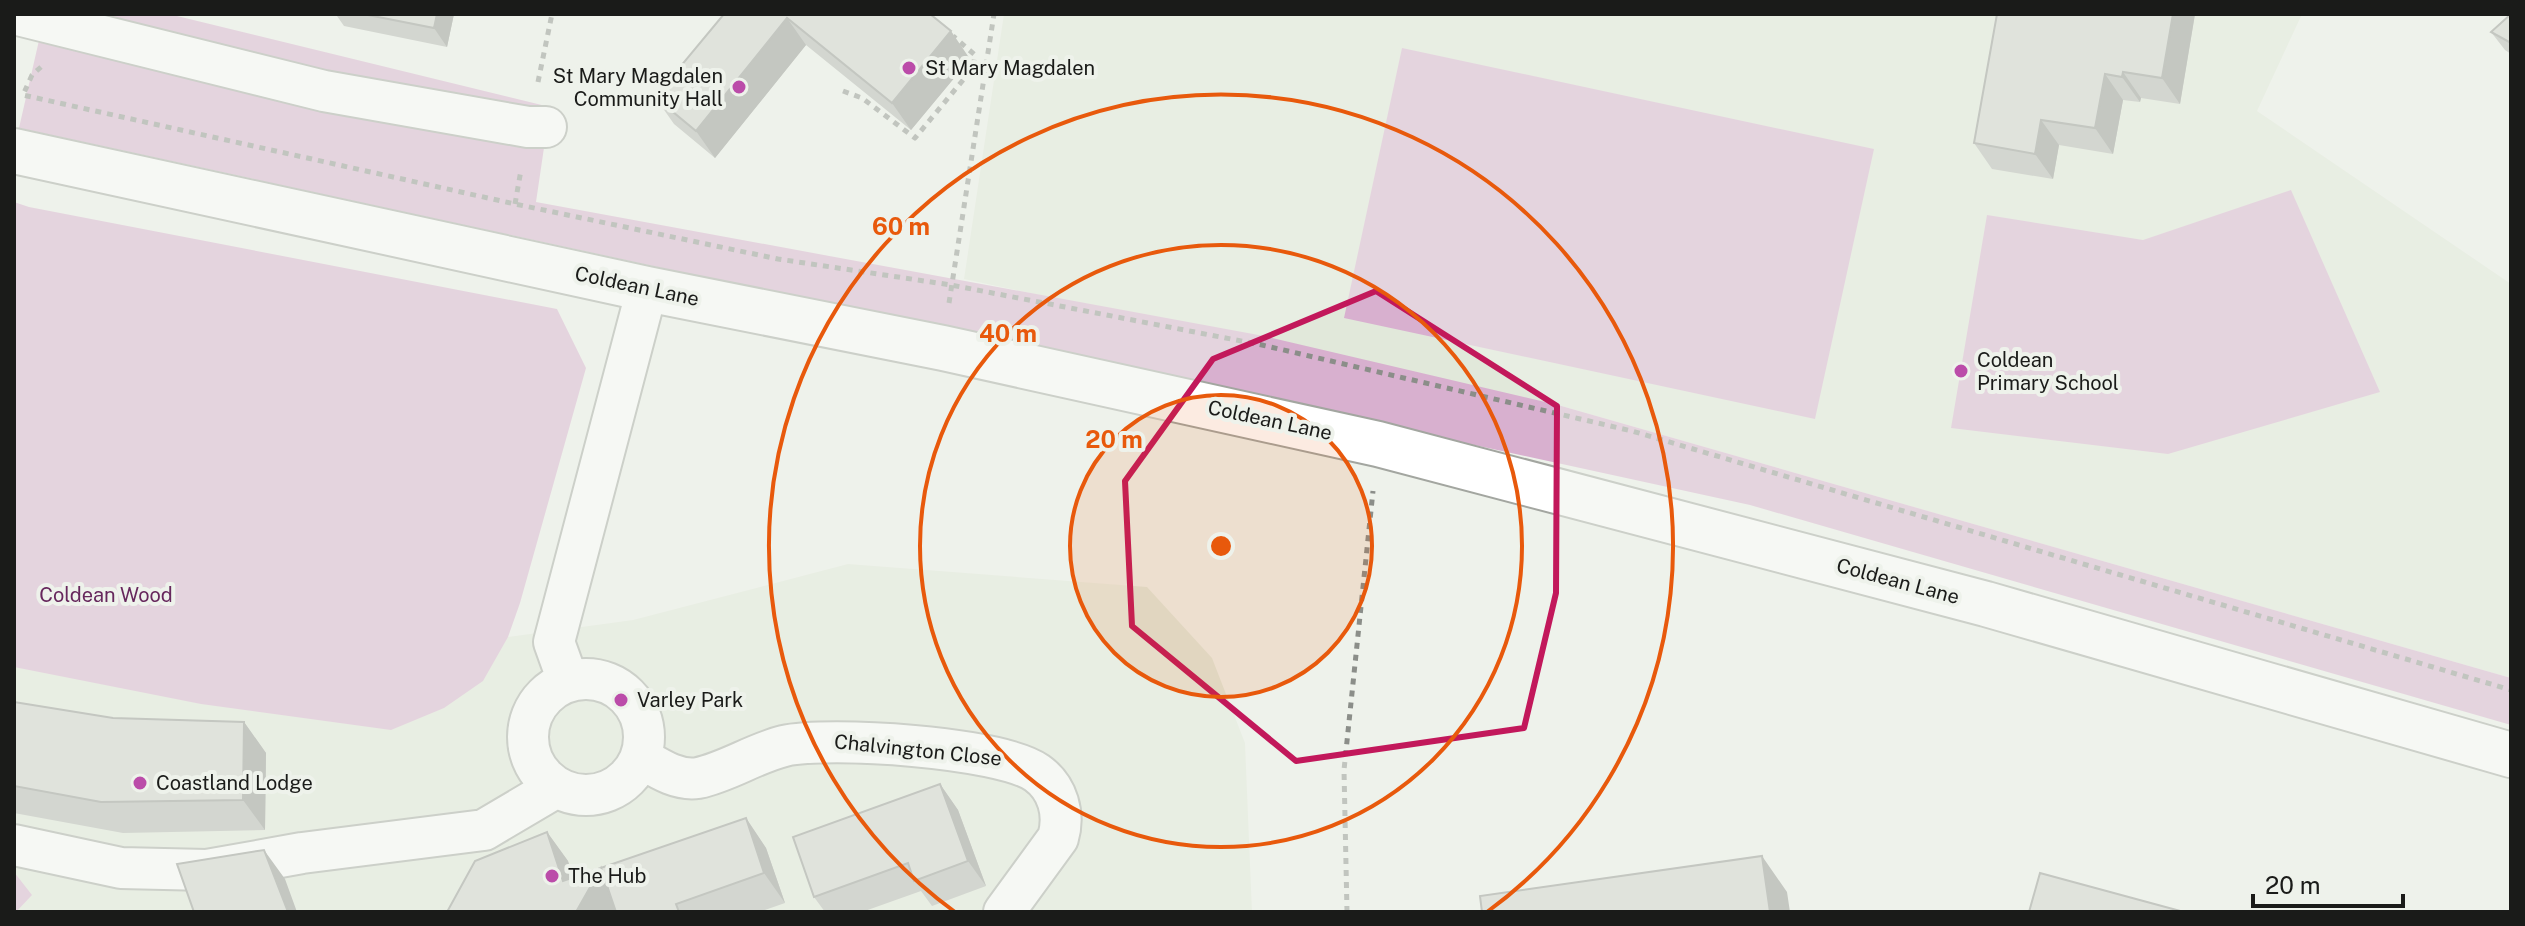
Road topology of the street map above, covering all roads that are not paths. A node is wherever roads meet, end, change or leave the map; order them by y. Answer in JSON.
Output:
{"nodes":[{"id":1,"x":14,"y":14,"type":"edge"},
{"id":2,"x":546,"y":127,"type":"dead end"},
{"id":3,"x":14,"y":151,"type":"edge"},
{"id":4,"x":647,"y":289,"type":"junction"},
{"id":5,"x":568,"y":681,"type":"junction"},
{"id":6,"x":2511,"y":755,"type":"edge"},
{"id":7,"x":641,"y":758,"type":"junction"},
{"id":8,"x":555,"y":788,"type":"junction"},
{"id":9,"x":14,"y":845,"type":"edge"},
{"id":10,"x":1004,"y":912,"type":"edge"}],
"edges":[{"from":1,"to":2,"type":"street"},
{"from":3,"to":4,"type":"street","name":"Coldean Lane"},
{"from":4,"to":5,"type":"street"},
{"from":4,"to":6,"type":"street","name":"Coldean Lane"},
{"from":5,"to":7,"type":"street"},
{"from":5,"to":8,"type":"street"},
{"from":7,"to":8,"type":"street"},
{"from":7,"to":10,"type":"street","name":"Chalvington Close"},
{"from":8,"to":9,"type":"street"}]}
